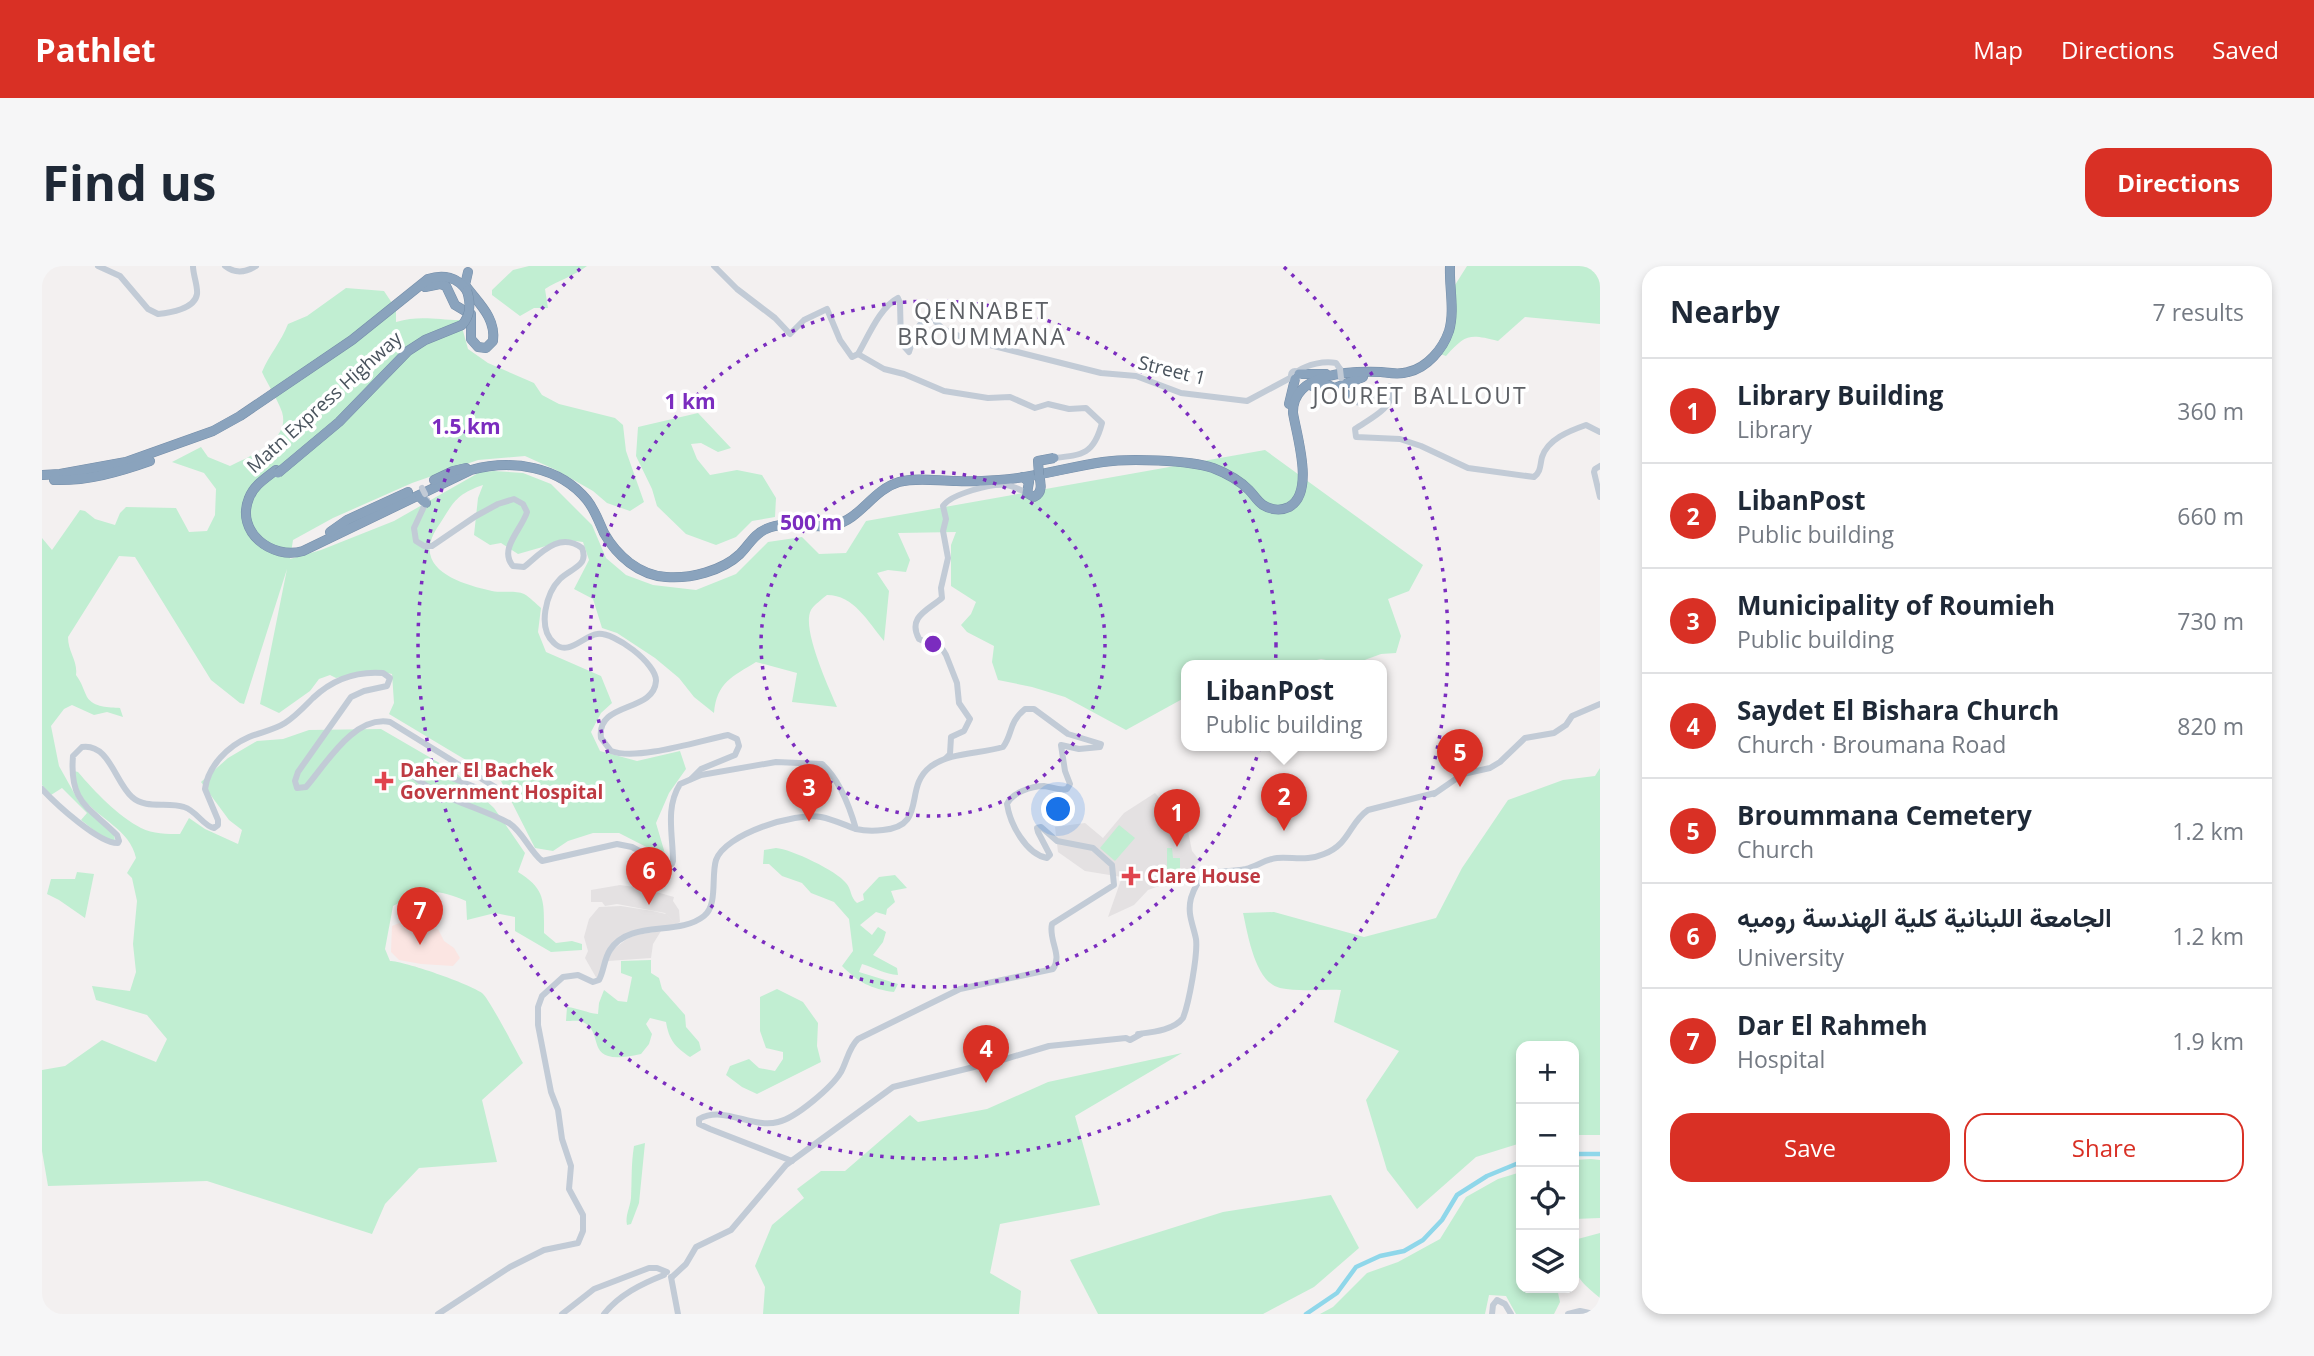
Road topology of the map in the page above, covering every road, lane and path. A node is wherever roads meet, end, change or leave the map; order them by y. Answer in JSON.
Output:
{"nodes":[{"id":1,"x":98,"y":266,"type":"edge"},
{"id":2,"x":193,"y":266,"type":"edge"},
{"id":3,"x":225,"y":266,"type":"edge"},
{"id":4,"x":256,"y":266,"type":"edge"},
{"id":5,"x":714,"y":266,"type":"edge"},
{"id":6,"x":1448,"y":266,"type":"edge"},
{"id":7,"x":470,"y":270,"type":"edge"},
{"id":8,"x":452,"y":279,"type":"junction"},
{"id":9,"x":425,"y":287,"type":"junction"},
{"id":10,"x":465,"y":290,"type":"junction"},
{"id":11,"x":858,"y":354,"type":"junction"},
{"id":12,"x":1427,"y":360,"type":"junction"},
{"id":13,"x":1381,"y":373,"type":"junction"},
{"id":14,"x":1326,"y":374,"type":"junction"},
{"id":15,"x":1296,"y":375,"type":"junction"},
{"id":16,"x":1340,"y":384,"type":"junction"},
{"id":17,"x":1298,"y":393,"type":"junction"},
{"id":18,"x":1289,"y":404,"type":"junction"},
{"id":19,"x":1600,"y":432,"type":"edge"},
{"id":20,"x":1054,"y":464,"type":"junction"},
{"id":21,"x":1600,"y":466,"type":"edge"},
{"id":22,"x":472,"y":468,"type":"junction"},
{"id":23,"x":1071,"y":469,"type":"junction"},
{"id":24,"x":110,"y":470,"type":"junction"},
{"id":25,"x":1040,"y":476,"type":"junction"},
{"id":26,"x":42,"y":477,"type":"edge"},
{"id":27,"x":1023,"y":477,"type":"junction"},
{"id":28,"x":424,"y":493,"type":"junction"},
{"id":29,"x":1027,"y":493,"type":"junction"},
{"id":30,"x":1600,"y":497,"type":"edge"},
{"id":31,"x":328,"y":536,"type":"junction"},
{"id":32,"x":1600,"y":704,"type":"edge"},
{"id":33,"x":944,"y":759,"type":"junction"},
{"id":34,"x":699,"y":774,"type":"junction"},
{"id":35,"x":42,"y":789,"type":"edge"},
{"id":36,"x":856,"y":829,"type":"junction"},
{"id":37,"x":792,"y":1161,"type":"junction"},
{"id":38,"x":668,"y":1277,"type":"junction"},
{"id":39,"x":438,"y":1314,"type":"edge"},
{"id":40,"x":562,"y":1314,"type":"edge"},
{"id":41,"x":604,"y":1314,"type":"edge"},
{"id":42,"x":678,"y":1314,"type":"edge"},
{"id":43,"x":1492,"y":1314,"type":"edge"},
{"id":44,"x":1511,"y":1314,"type":"edge"},
{"id":45,"x":1568,"y":1314,"type":"edge"},
{"id":46,"x":1594,"y":1314,"type":"edge"}],
"edges":[{"from":1,"to":2,"type":"street"},
{"from":3,"to":4,"type":"street"},
{"from":5,"to":11,"type":"street"},
{"from":6,"to":12,"type":"highway"},
{"from":7,"to":8,"type":"highway","name":"Matn Express Highway"},
{"from":7,"to":10,"type":"highway"},
{"from":8,"to":10,"type":"highway"},
{"from":8,"to":24,"type":"highway","name":"Matn Express Highway"},
{"from":9,"to":10,"type":"highway"},
{"from":9,"to":10,"type":"highway"},
{"from":9,"to":24,"type":"highway","name":"Matn Express Highway"},
{"from":10,"to":31,"type":"highway","name":"Matn Express Highway","bridge":true},
{"from":11,"to":15,"type":"street","name":"Street 1"},
{"from":11,"to":20,"type":"street"},
{"from":12,"to":13,"type":"highway"},
{"from":12,"to":14,"type":"highway"},
{"from":13,"to":16,"type":"highway"},
{"from":13,"to":17,"type":"highway"},
{"from":14,"to":15,"type":"highway"},
{"from":14,"to":18,"type":"highway"},
{"from":15,"to":16,"type":"street","bridge":true},
{"from":15,"to":18,"type":"highway"},
{"from":16,"to":17,"type":"highway"},
{"from":16,"to":19,"type":"street"},
{"from":17,"to":23,"type":"highway","name":"Matn Express Highway"},
{"from":18,"to":20,"type":"highway","name":"Matn Express Highway"},
{"from":20,"to":22,"type":"highway","name":"Matn Express Highway"},
{"from":20,"to":25,"type":"highway","bridge":true},
{"from":21,"to":30,"type":"street"},
{"from":22,"to":27,"type":"highway","name":"Matn Express Highway"},
{"from":22,"to":28,"type":"highway"},
{"from":22,"to":31,"type":"highway","name":"Matn Express Highway"},
{"from":23,"to":25,"type":"highway"},
{"from":23,"to":27,"type":"highway","name":"Matn Express Highway"},
{"from":24,"to":26,"type":"highway","name":"Matn Express Highway"},
{"from":25,"to":29,"type":"highway"},
{"from":27,"to":29,"type":"highway"},
{"from":28,"to":31,"type":"highway"},
{"from":28,"to":34,"type":"street"},
{"from":29,"to":33,"type":"street"},
{"from":32,"to":37,"type":"street"},
{"from":33,"to":36,"type":"street"},
{"from":33,"to":37,"type":"street"},
{"from":34,"to":35,"type":"street"},
{"from":34,"to":36,"type":"street"},
{"from":36,"to":39,"type":"street"},
{"from":37,"to":38,"type":"street"},
{"from":38,"to":40,"type":"street"},
{"from":38,"to":41,"type":"street"},
{"from":38,"to":42,"type":"street"},
{"from":43,"to":44,"type":"street"},
{"from":45,"to":46,"type":"street"}]}
